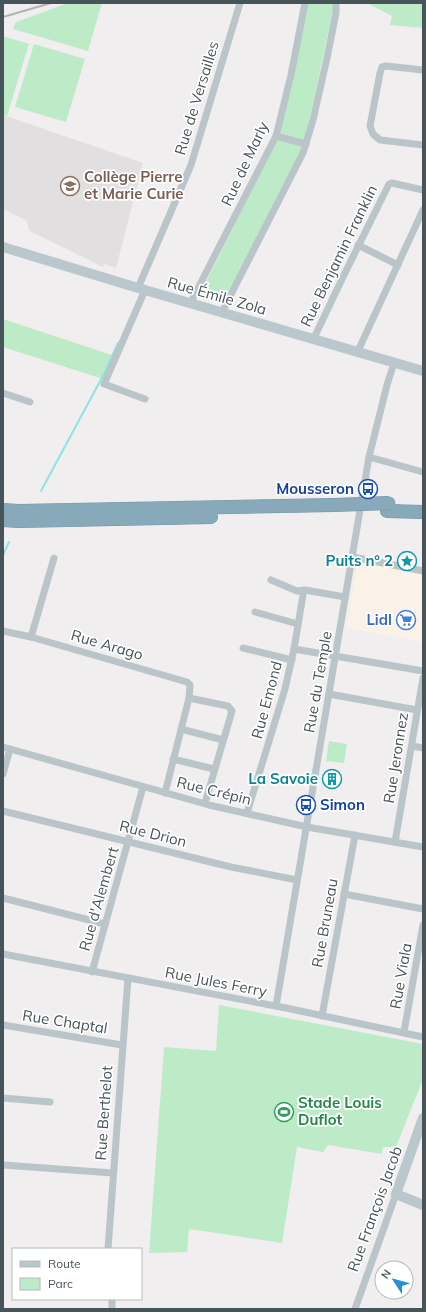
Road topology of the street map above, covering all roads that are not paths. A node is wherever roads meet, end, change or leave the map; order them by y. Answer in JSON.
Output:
{"nodes":[{"id":1,"x":240,"y":3,"type":"edge"},
{"id":2,"x":305,"y":3,"type":"edge"},
{"id":3,"x":336,"y":3,"type":"edge"},
{"id":4,"x":423,"y":70,"type":"edge"},
{"id":5,"x":276,"y":136,"type":"junction"},
{"id":6,"x":306,"y":144,"type":"junction"},
{"id":7,"x":423,"y":145,"type":"edge"},
{"id":8,"x":423,"y":190,"type":"edge"},
{"id":9,"x":423,"y":210,"type":"edge"},
{"id":10,"x":358,"y":245,"type":"junction"},
{"id":11,"x":3,"y":247,"type":"edge"},
{"id":12,"x":398,"y":265,"type":"junction"},
{"id":13,"x":142,"y":289,"type":"junction"},
{"id":14,"x":191,"y":304,"type":"junction"},
{"id":15,"x":222,"y":312,"type":"junction"},
{"id":16,"x":313,"y":340,"type":"junction"},
{"id":17,"x":357,"y":353,"type":"junction"},
{"id":18,"x":394,"y":363,"type":"junction"},
{"id":19,"x":423,"y":371,"type":"edge"},
{"id":20,"x":3,"y":393,"type":"edge"},
{"id":21,"x":145,"y":400,"type":"dead end"},
{"id":22,"x":30,"y":402,"type":"dead end"},
{"id":23,"x":370,"y":457,"type":"junction"},
{"id":24,"x":423,"y":472,"type":"edge"},
{"id":25,"x":423,"y":503,"type":"edge"},
{"id":26,"x":388,"y":507,"type":"junction"},
{"id":27,"x":333,"y":508,"type":"junction"},
{"id":28,"x":3,"y":510,"type":"edge"},
{"id":29,"x":423,"y":512,"type":"edge"},
{"id":30,"x":3,"y":520,"type":"edge"},
{"id":31,"x":54,"y":558,"type":"dead end"},
{"id":32,"x":352,"y":558,"type":"junction"},
{"id":33,"x":423,"y":571,"type":"edge"},
{"id":34,"x":271,"y":580,"type":"dead end"},
{"id":35,"x":302,"y":592,"type":"junction"},
{"id":36,"x":346,"y":597,"type":"junction"},
{"id":37,"x":255,"y":612,"type":"dead end"},
{"id":38,"x":298,"y":624,"type":"junction"},
{"id":39,"x":3,"y":631,"type":"edge"},
{"id":40,"x":31,"y":637,"type":"junction"},
{"id":41,"x":243,"y":648,"type":"dead end"},
{"id":42,"x":294,"y":649,"type":"junction"},
{"id":43,"x":335,"y":655,"type":"junction"},
{"id":44,"x":292,"y":660,"type":"junction"},
{"id":45,"x":423,"y":671,"type":"edge"},
{"id":46,"x":423,"y":678,"type":"edge"},
{"id":47,"x":329,"y":694,"type":"junction"},
{"id":48,"x":189,"y":698,"type":"junction"},
{"id":49,"x":417,"y":710,"type":"junction"},
{"id":50,"x":181,"y":729,"type":"junction"},
{"id":51,"x":223,"y":740,"type":"junction"},
{"id":52,"x":412,"y":746,"type":"junction"},
{"id":53,"x":7,"y":748,"type":"edge"},
{"id":54,"x":423,"y":748,"type":"edge"},
{"id":55,"x":173,"y":760,"type":"junction"},
{"id":56,"x":214,"y":769,"type":"junction"},
{"id":57,"x":3,"y":774,"type":"edge"},
{"id":58,"x":143,"y":787,"type":"junction"},
{"id":59,"x":165,"y":793,"type":"junction"},
{"id":60,"x":205,"y":803,"type":"junction"},
{"id":61,"x":3,"y":811,"type":"edge"},
{"id":62,"x":247,"y":813,"type":"junction"},
{"id":63,"x":307,"y":827,"type":"junction"},
{"id":64,"x":355,"y":835,"type":"junction"},
{"id":65,"x":129,"y":842,"type":"junction"},
{"id":66,"x":395,"y":842,"type":"junction"},
{"id":67,"x":423,"y":847,"type":"edge"},
{"id":68,"x":297,"y":880,"type":"junction"},
{"id":69,"x":344,"y":894,"type":"junction"},
{"id":70,"x":3,"y":898,"type":"edge"},
{"id":71,"x":423,"y":909,"type":"edge"},
{"id":72,"x":106,"y":924,"type":"junction"},
{"id":73,"x":423,"y":924,"type":"edge"},
{"id":74,"x":3,"y":954,"type":"edge"},
{"id":75,"x":92,"y":972,"type":"junction"},
{"id":76,"x":128,"y":978,"type":"junction"},
{"id":77,"x":276,"y":1006,"type":"junction"},
{"id":78,"x":322,"y":1016,"type":"junction"},
{"id":79,"x":3,"y":1025,"type":"edge"},
{"id":80,"x":404,"y":1032,"type":"junction"},
{"id":81,"x":423,"y":1037,"type":"edge"},
{"id":82,"x":122,"y":1045,"type":"junction"},
{"id":83,"x":3,"y":1098,"type":"edge"},
{"id":84,"x":50,"y":1102,"type":"dead end"},
{"id":85,"x":423,"y":1118,"type":"edge"},
{"id":86,"x":3,"y":1165,"type":"edge"},
{"id":87,"x":113,"y":1173,"type":"junction"},
{"id":88,"x":396,"y":1194,"type":"junction"},
{"id":89,"x":423,"y":1205,"type":"edge"},
{"id":90,"x":108,"y":1248,"type":"edge"},
{"id":91,"x":355,"y":1309,"type":"edge"}],
"edges":[{"from":1,"to":13,"type":"street","name":"Rue de Versailles"},
{"from":2,"to":5,"type":"street","name":"Rue de Marly"},
{"from":3,"to":6,"type":"street"},
{"from":4,"to":7,"type":"street"},
{"from":5,"to":6,"type":"street"},
{"from":5,"to":14,"type":"street","name":"Rue de Marly"},
{"from":6,"to":15,"type":"street"},
{"from":8,"to":10,"type":"street","name":"Rue Benjamin Franklin"},
{"from":9,"to":12,"type":"street"},
{"from":10,"to":12,"type":"street"},
{"from":10,"to":16,"type":"street","name":"Rue Benjamin Franklin"},
{"from":11,"to":13,"type":"street","name":"Rue Émile Zola"},
{"from":12,"to":17,"type":"street"},
{"from":13,"to":14,"type":"street","name":"Rue Émile Zola"},
{"from":13,"to":21,"type":"street","name":"Rue de Versailles"},
{"from":14,"to":15,"type":"street","name":"Rue Émile Zola"},
{"from":15,"to":16,"type":"street","name":"Rue Émile Zola"},
{"from":16,"to":17,"type":"street","name":"Rue Émile Zola"},
{"from":17,"to":18,"type":"street","name":"Rue Émile Zola"},
{"from":18,"to":19,"type":"street","name":"Rue Émile Zola"},
{"from":18,"to":23,"type":"street","name":"Rue du Temple"},
{"from":20,"to":22,"type":"street"},
{"from":23,"to":24,"type":"street"},
{"from":23,"to":32,"type":"street","name":"Rue du Temple"},
{"from":25,"to":26,"type":"highway"},
{"from":26,"to":27,"type":"highway","bridge":true},
{"from":26,"to":29,"type":"highway"},
{"from":27,"to":28,"type":"highway"},
{"from":27,"to":30,"type":"highway"},
{"from":31,"to":40,"type":"street"},
{"from":32,"to":33,"type":"street"},
{"from":32,"to":36,"type":"street","name":"Rue du Temple"},
{"from":34,"to":35,"type":"street"},
{"from":35,"to":36,"type":"street"},
{"from":35,"to":38,"type":"street","name":"Rue Emond"},
{"from":36,"to":43,"type":"street","name":"Rue du Temple"},
{"from":37,"to":38,"type":"street"},
{"from":38,"to":42,"type":"street","name":"Rue Emond"},
{"from":39,"to":40,"type":"street","name":"Rue Arago"},
{"from":40,"to":48,"type":"street","name":"Rue Arago"},
{"from":41,"to":44,"type":"street"},
{"from":42,"to":43,"type":"street"},
{"from":42,"to":44,"type":"street","name":"Rue Emond"},
{"from":43,"to":45,"type":"street"},
{"from":43,"to":47,"type":"street","name":"Rue du Temple"},
{"from":44,"to":62,"type":"street","name":"Rue Emond"},
{"from":46,"to":49,"type":"street","name":"Rue Jeronnez"},
{"from":47,"to":49,"type":"street"},
{"from":47,"to":63,"type":"street","name":"Rue du Temple"},
{"from":48,"to":50,"type":"street"},
{"from":48,"to":51,"type":"street"},
{"from":49,"to":52,"type":"street","name":"Rue Jeronnez"},
{"from":50,"to":51,"type":"street"},
{"from":50,"to":55,"type":"street"},
{"from":51,"to":56,"type":"street"},
{"from":52,"to":54,"type":"street"},
{"from":52,"to":66,"type":"street","name":"Rue Jeronnez"},
{"from":53,"to":57,"type":"street"},
{"from":53,"to":58,"type":"street","name":"Rue Crépin"},
{"from":55,"to":56,"type":"street"},
{"from":55,"to":59,"type":"street"},
{"from":56,"to":60,"type":"street"},
{"from":58,"to":59,"type":"street","name":"Rue Crépin"},
{"from":58,"to":65,"type":"street","name":"Rue d'Alembert"},
{"from":59,"to":60,"type":"street","name":"Rue Crépin"},
{"from":60,"to":62,"type":"street","name":"Rue Crépin"},
{"from":61,"to":65,"type":"street","name":"Rue Drion"},
{"from":62,"to":63,"type":"street","name":"Rue Crépin"},
{"from":63,"to":64,"type":"street","name":"Rue Crépin"},
{"from":63,"to":68,"type":"street","name":"Rue du Temple"},
{"from":64,"to":66,"type":"street","name":"Rue Crépin"},
{"from":64,"to":69,"type":"street","name":"Rue Bruneau"},
{"from":65,"to":68,"type":"street","name":"Rue Drion"},
{"from":65,"to":72,"type":"street","name":"Rue d'Alembert"},
{"from":66,"to":67,"type":"street","name":"Rue Crépin"},
{"from":68,"to":77,"type":"street","name":"Rue du Temple"},
{"from":69,"to":71,"type":"street"},
{"from":69,"to":78,"type":"street","name":"Rue Bruneau"},
{"from":70,"to":72,"type":"street"},
{"from":72,"to":75,"type":"street","name":"Rue d'Alembert"},
{"from":73,"to":80,"type":"street","name":"Rue Viala"},
{"from":74,"to":75,"type":"street","name":"Rue Jules Ferry"},
{"from":75,"to":76,"type":"street","name":"Rue Jules Ferry"},
{"from":76,"to":77,"type":"street","name":"Rue Jules Ferry"},
{"from":76,"to":82,"type":"street","name":"Rue Berthelot"},
{"from":77,"to":78,"type":"street","name":"Rue Jules Ferry"},
{"from":78,"to":80,"type":"street","name":"Rue Jules Ferry"},
{"from":79,"to":82,"type":"street","name":"Rue Chaptal"},
{"from":80,"to":81,"type":"street","name":"Rue Jules Ferry"},
{"from":82,"to":87,"type":"street","name":"Rue Berthelot"},
{"from":83,"to":84,"type":"street"},
{"from":85,"to":88,"type":"street","name":"Rue François Jacob"},
{"from":86,"to":87,"type":"street"},
{"from":87,"to":90,"type":"street","name":"Rue Berthelot"},
{"from":88,"to":89,"type":"street"},
{"from":88,"to":91,"type":"street","name":"Rue François Jacob"}]}
